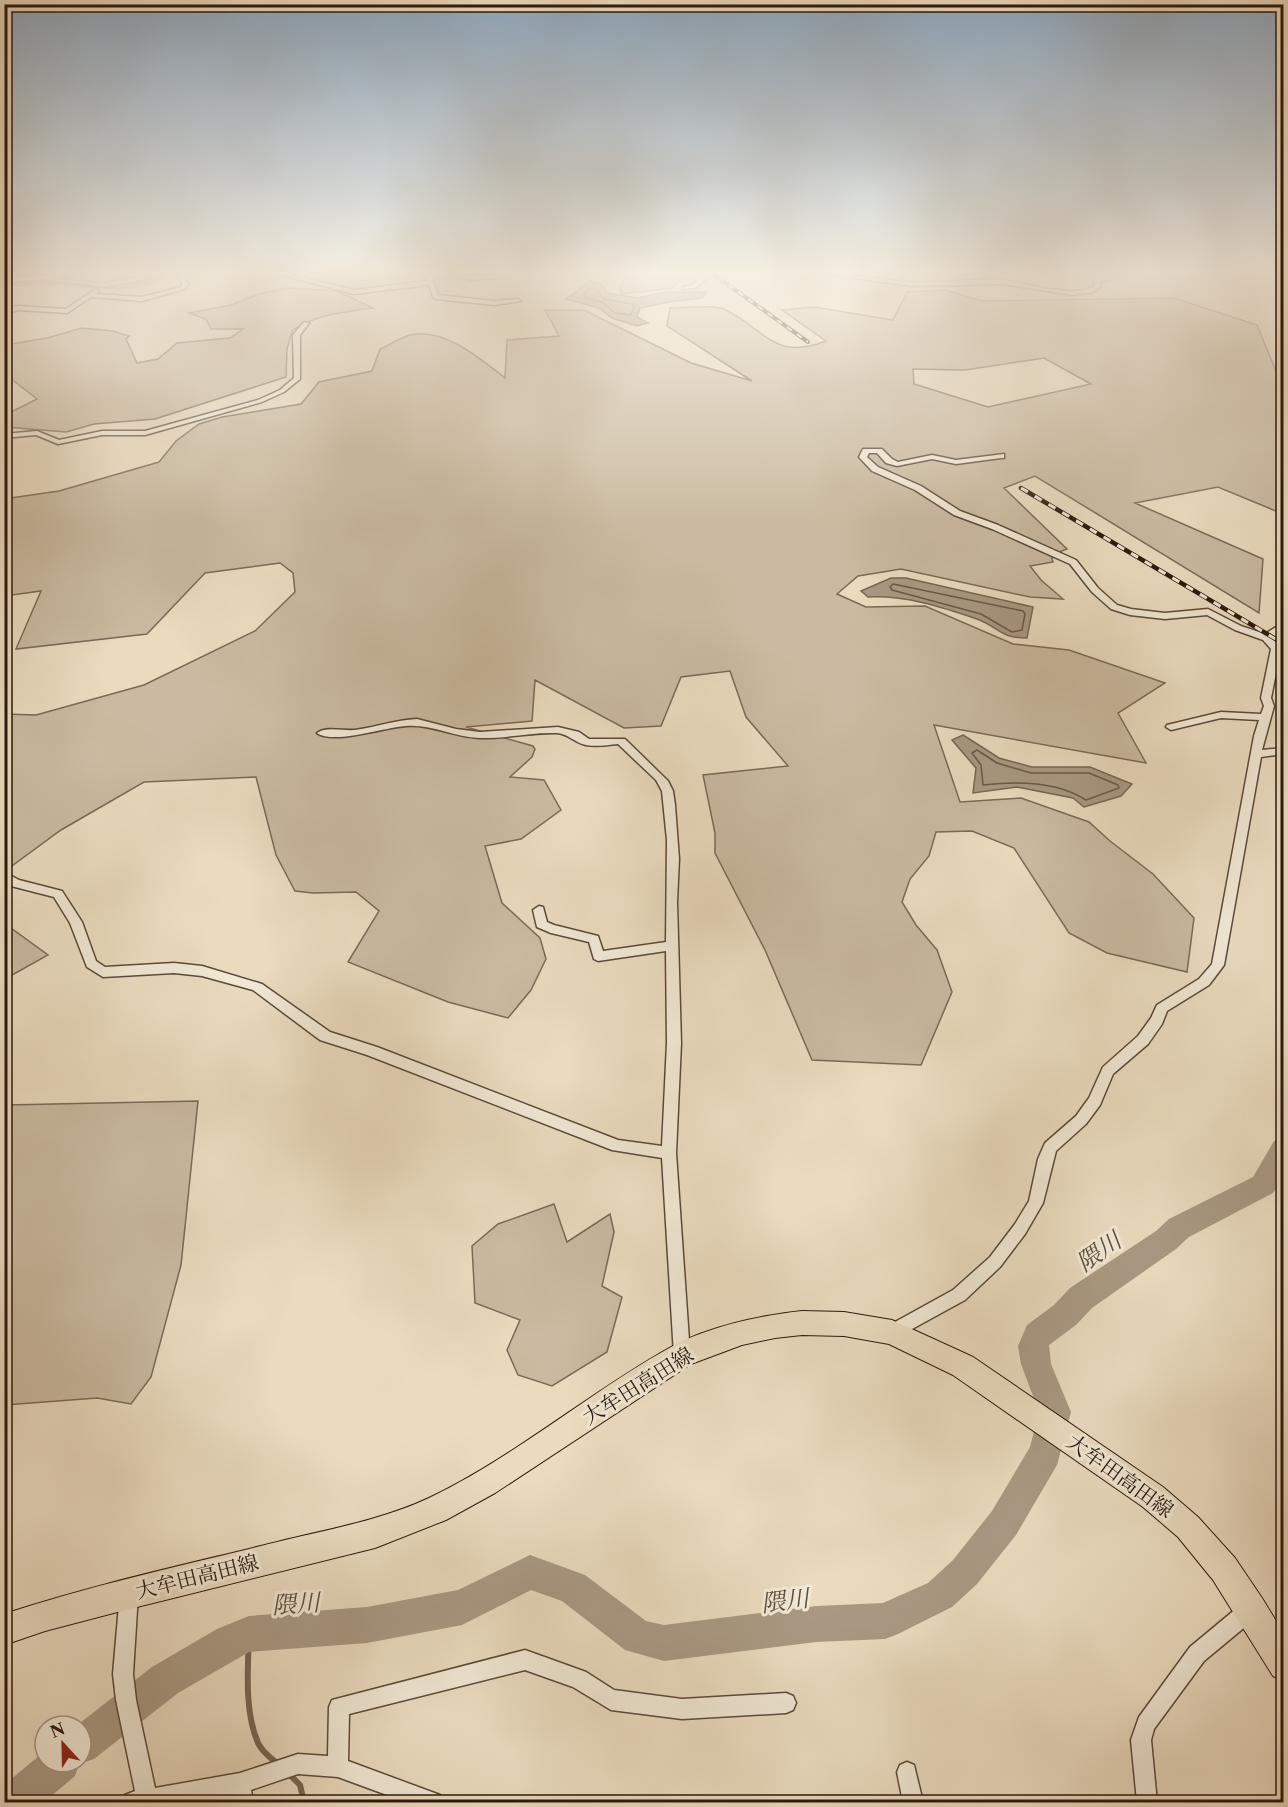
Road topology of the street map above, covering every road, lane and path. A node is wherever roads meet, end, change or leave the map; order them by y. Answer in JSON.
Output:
{"nodes":[{"id":1,"x":298,"y":355,"type":"edge"},
{"id":2,"x":4,"y":436,"type":"edge"},
{"id":3,"x":1001,"y":456,"type":"dead end"},
{"id":4,"x":1284,"y":625,"type":"edge"},
{"id":5,"x":1266,"y":638,"type":"junction"},
{"id":6,"x":1265,"y":717,"type":"junction"},
{"id":7,"x":1171,"y":727,"type":"dead end"},
{"id":8,"x":322,"y":734,"type":"dead end"},
{"id":9,"x":1284,"y":751,"type":"edge"},
{"id":10,"x":1256,"y":754,"type":"junction"},
{"id":11,"x":4,"y":876,"type":"edge"},
{"id":12,"x":539,"y":910,"type":"dead end"},
{"id":13,"x":672,"y":946,"type":"junction"},
{"id":14,"x":669,"y":1152,"type":"junction"},
{"id":15,"x":892,"y":1332,"type":"junction"},
{"id":16,"x":682,"y":1355,"type":"junction"},
{"id":17,"x":129,"y":1594,"type":"junction"},
{"id":18,"x":1251,"y":1609,"type":"junction"},
{"id":19,"x":4,"y":1630,"type":"edge"},
{"id":20,"x":1284,"y":1665,"type":"edge"},
{"id":21,"x":786,"y":1703,"type":"dead end"},
{"id":22,"x":338,"y":1767,"type":"junction"},
{"id":23,"x":907,"y":1772,"type":"dead end"},
{"id":24,"x":242,"y":1793,"type":"edge"},
{"id":25,"x":140,"y":1801,"type":"edge"},
{"id":26,"x":433,"y":1803,"type":"edge"},
{"id":27,"x":913,"y":1803,"type":"edge"},
{"id":28,"x":1147,"y":1803,"type":"edge"}],
"edges":[{"from":1,"to":2,"type":"street"},
{"from":3,"to":5,"type":"street"},
{"from":4,"to":5,"type":"street"},
{"from":5,"to":6,"type":"street"},
{"from":6,"to":7,"type":"street"},
{"from":6,"to":10,"type":"street"},
{"from":8,"to":13,"type":"street"},
{"from":9,"to":10,"type":"street"},
{"from":10,"to":15,"type":"street"},
{"from":11,"to":14,"type":"street"},
{"from":12,"to":13,"type":"street"},
{"from":13,"to":14,"type":"street"},
{"from":14,"to":16,"type":"street"},
{"from":15,"to":16,"type":"main road","name":"大牟田高田線"},
{"from":15,"to":18,"type":"main road","name":"大牟田高田線"},
{"from":16,"to":17,"type":"main road","name":"大牟田高田線"},
{"from":17,"to":19,"type":"main road","name":"大牟田高田線"},
{"from":17,"to":25,"type":"street"},
{"from":18,"to":20,"type":"main road","name":"大牟田高田線"},
{"from":18,"to":28,"type":"street"},
{"from":21,"to":22,"type":"street"},
{"from":22,"to":24,"type":"street"},
{"from":22,"to":26,"type":"street"},
{"from":23,"to":27,"type":"street"},
{"from":24,"to":25,"type":"street"}]}
